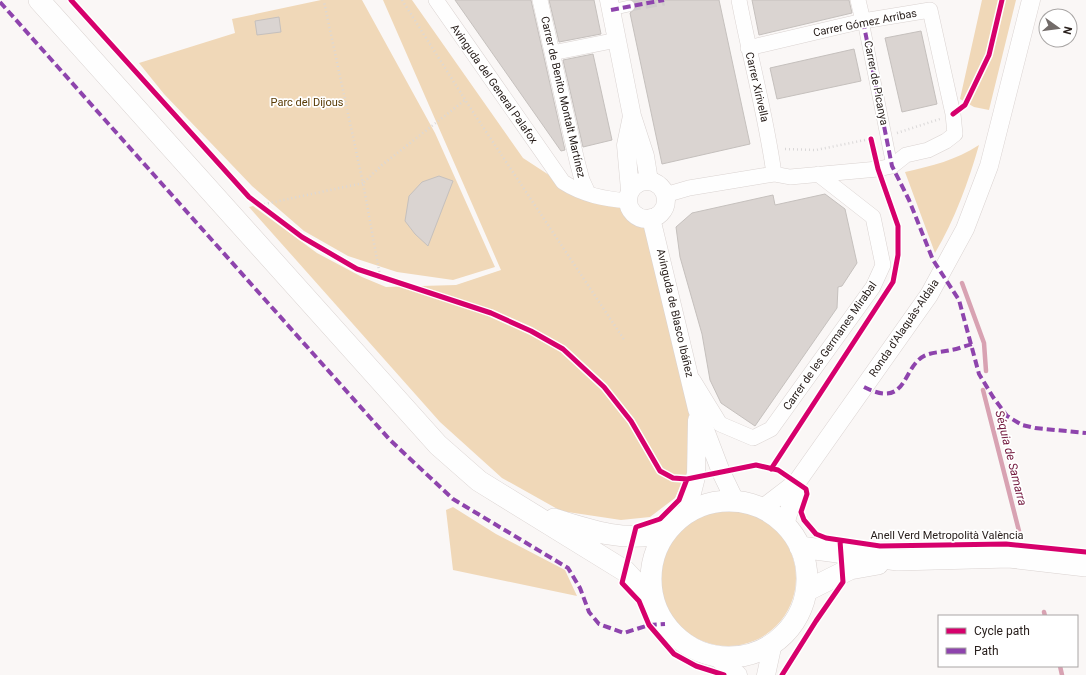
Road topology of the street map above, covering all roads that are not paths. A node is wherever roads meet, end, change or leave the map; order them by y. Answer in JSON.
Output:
{"nodes":[{"id":1,"x":40,"y":0,"type":"edge"},
{"id":2,"x":436,"y":0,"type":"edge"},
{"id":3,"x":540,"y":0,"type":"edge"},
{"id":4,"x":739,"y":0,"type":"edge"},
{"id":5,"x":858,"y":0,"type":"edge"},
{"id":6,"x":1031,"y":0,"type":"edge"},
{"id":7,"x":610,"y":5,"type":"edge"},
{"id":8,"x":629,"y":6,"type":"tunnel mouth"},
{"id":9,"x":863,"y":21,"type":"junction"},
{"id":10,"x":617,"y":40,"type":"junction"},
{"id":11,"x":748,"y":48,"type":"junction"},
{"id":12,"x":552,"y":54,"type":"junction"},
{"id":13,"x":632,"y":116,"type":"junction"},
{"id":14,"x":576,"y":158,"type":"junction"},
{"id":15,"x":552,"y":167,"type":"junction"},
{"id":16,"x":885,"y":167,"type":"junction"},
{"id":17,"x":774,"y":174,"type":"junction"},
{"id":18,"x":818,"y":174,"type":"junction"},
{"id":19,"x":649,"y":181,"type":"junction"},
{"id":20,"x":588,"y":193,"type":"junction"},
{"id":21,"x":665,"y":195,"type":"junction"},
{"id":22,"x":629,"y":196,"type":"junction"},
{"id":23,"x":651,"y":218,"type":"junction"},
{"id":24,"x":690,"y":376,"type":"junction"},
{"id":25,"x":697,"y":409,"type":"junction"},
{"id":26,"x":797,"y":482,"type":"junction"},
{"id":27,"x":735,"y":501,"type":"junction"},
{"id":28,"x":763,"y":508,"type":"junction"},
{"id":29,"x":528,"y":510,"type":"junction"},
{"id":30,"x":686,"y":513,"type":"junction"},
{"id":31,"x":785,"y":525,"type":"junction"},
{"id":32,"x":666,"y":532,"type":"junction"},
{"id":33,"x":800,"y":546,"type":"junction"},
{"id":34,"x":898,"y":560,"type":"junction"},
{"id":35,"x":1086,"y":566,"type":"edge"},
{"id":36,"x":806,"y":591,"type":"junction"},
{"id":37,"x":654,"y":602,"type":"junction"},
{"id":38,"x":773,"y":643,"type":"junction"},
{"id":39,"x":714,"y":656,"type":"junction"},
{"id":40,"x":738,"y":675,"type":"edge"},
{"id":41,"x":766,"y":675,"type":"edge"}],
"edges":[{"from":1,"to":29,"type":"main road"},
{"from":2,"to":15,"type":"street","name":"Avinguda del General Palafox"},
{"from":3,"to":12,"type":"street","name":"Carrer de Benito Montalt Martínez"},
{"from":4,"to":11,"type":"street","name":"Carrer Xirivella"},
{"from":5,"to":9,"type":"street","name":"Carrer de Picanya"},
{"from":6,"to":26,"type":"street","name":"Ronda d'Alaquàs-Aldaia"},
{"from":7,"to":8,"type":"street"},
{"from":7,"to":10,"type":"street"},
{"from":9,"to":11,"type":"street","name":"Carrer Gómez Arribas"},
{"from":9,"to":16,"type":"street","name":"Carrer de Picanya"},
{"from":9,"to":16,"type":"street","name":"Carrer Gómez Arribas"},
{"from":10,"to":12,"type":"street"},
{"from":10,"to":13,"type":"street"},
{"from":11,"to":17,"type":"street","name":"Carrer Xirivella"},
{"from":12,"to":14,"type":"street","name":"Carrer de Benito Montalt Martínez"},
{"from":13,"to":19,"type":"street"},
{"from":13,"to":22,"type":"street"},
{"from":14,"to":15,"type":"street"},
{"from":14,"to":20,"type":"street","name":"Carrer de Benito Montalt Martínez"},
{"from":15,"to":20,"type":"street","name":"Avinguda del General Palafox"},
{"from":16,"to":18,"type":"street"},
{"from":17,"to":18,"type":"street"},
{"from":17,"to":21,"type":"street"},
{"from":18,"to":24,"type":"street","name":"Carrer de les Germanes Mirabal"},
{"from":19,"to":21,"type":"street"},
{"from":19,"to":22,"type":"street"},
{"from":20,"to":22,"type":"street","name":"Avinguda del General Palafox"},
{"from":21,"to":23,"type":"street"},
{"from":22,"to":23,"type":"street"},
{"from":23,"to":24,"type":"street","name":"Avinguda de Blasco Ibáñez"},
{"from":24,"to":25,"type":"street","name":"Avinguda de Blasco Ibáñez"},
{"from":25,"to":27,"type":"street","name":"Avinguda de Blasco Ibáñez"},
{"from":25,"to":30,"type":"street","name":"Avinguda de Blasco Ibáñez"},
{"from":26,"to":28,"type":"street"},
{"from":26,"to":31,"type":"street"},
{"from":27,"to":28,"type":"main road"},
{"from":27,"to":30,"type":"main road"},
{"from":28,"to":31,"type":"main road"},
{"from":29,"to":32,"type":"main road"},
{"from":29,"to":37,"type":"main road"},
{"from":30,"to":32,"type":"main road"},
{"from":31,"to":33,"type":"main road"},
{"from":32,"to":37,"type":"main road"},
{"from":33,"to":34,"type":"main road"},
{"from":33,"to":36,"type":"main road"},
{"from":34,"to":35,"type":"main road"},
{"from":34,"to":36,"type":"main road"},
{"from":36,"to":38,"type":"main road"},
{"from":37,"to":39,"type":"main road"},
{"from":38,"to":39,"type":"main road"},
{"from":38,"to":41,"type":"street"},
{"from":39,"to":40,"type":"street"}]}
